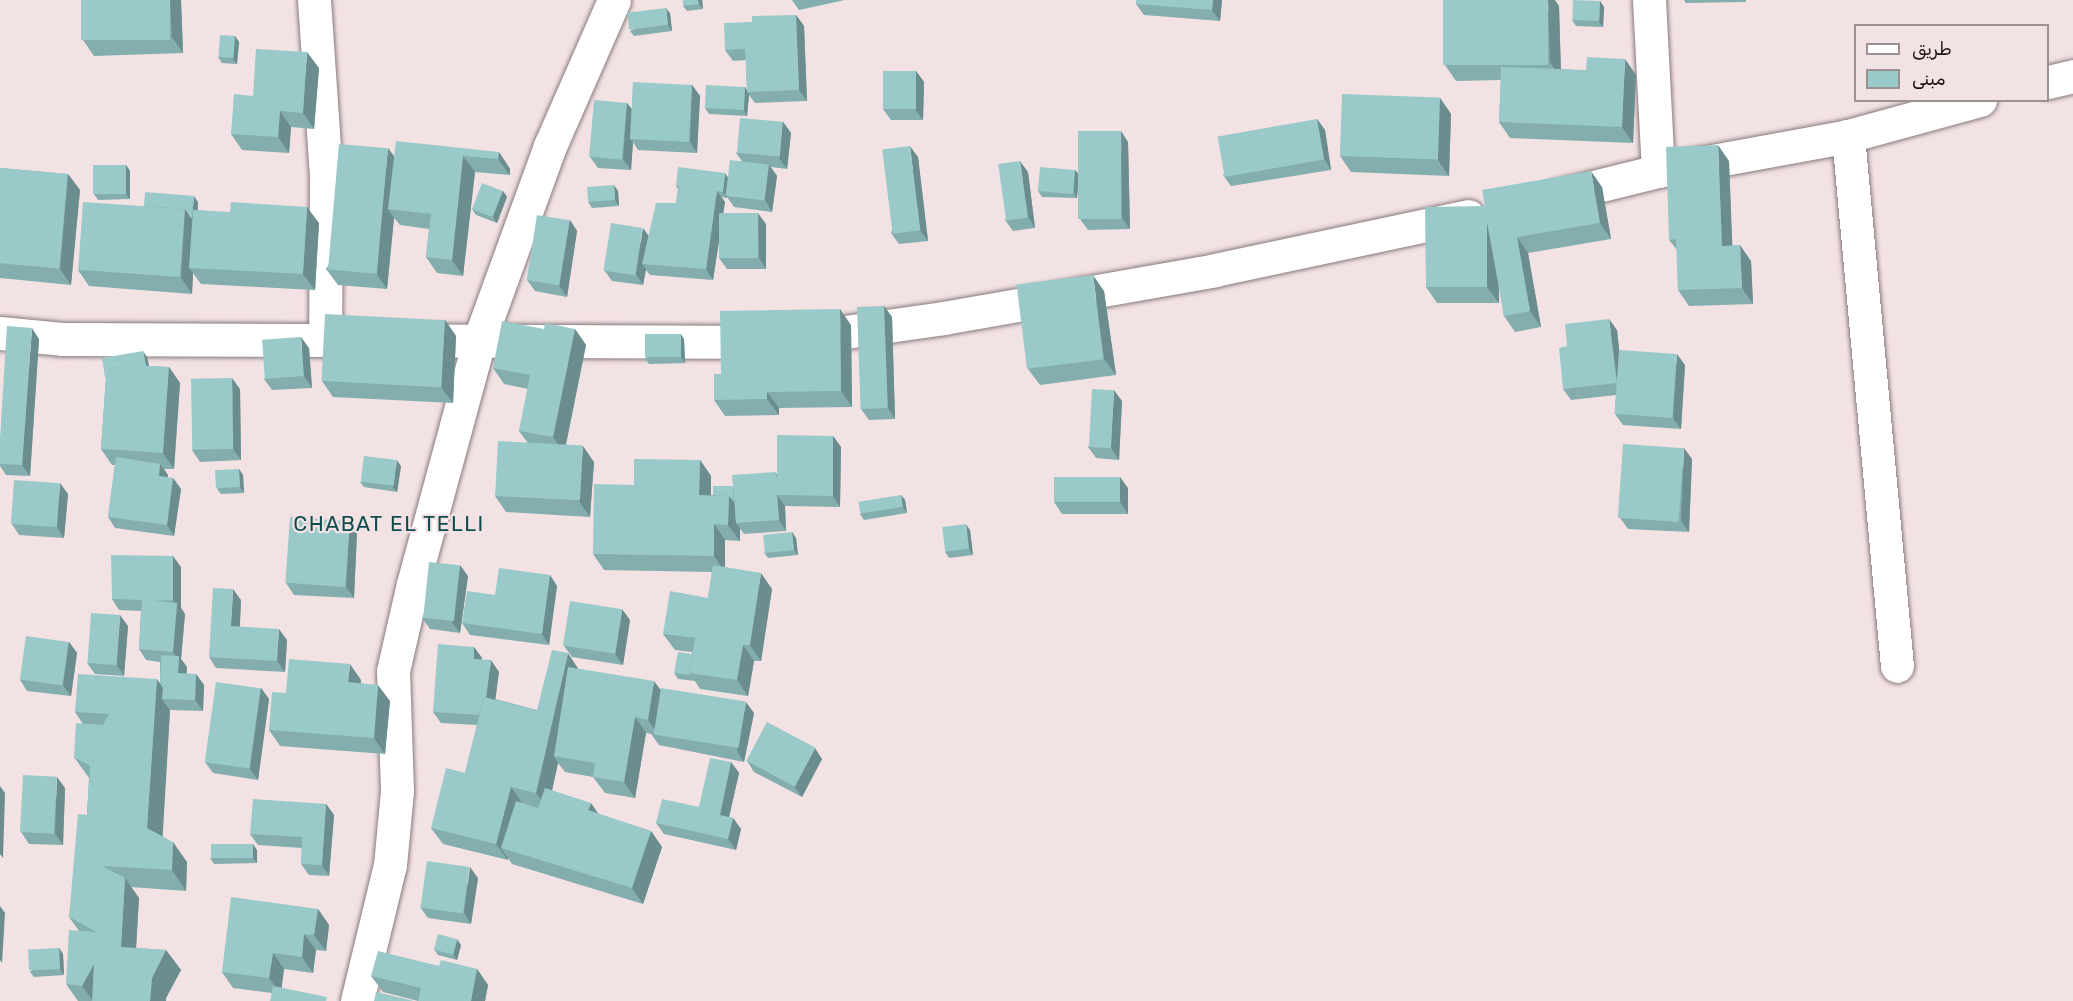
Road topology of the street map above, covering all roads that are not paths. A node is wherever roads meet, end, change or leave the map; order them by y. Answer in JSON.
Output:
{"nodes":[{"id":1,"x":314,"y":0,"type":"edge"},
{"id":2,"x":614,"y":0,"type":"edge"},
{"id":3,"x":1649,"y":0,"type":"edge"},
{"id":4,"x":2073,"y":76,"type":"edge"},
{"id":5,"x":2049,"y":82,"type":"edge"},
{"id":6,"x":1973,"y":102,"type":"edge"},
{"id":7,"x":1848,"y":136,"type":"junction"},
{"id":8,"x":1658,"y":171,"type":"junction"},
{"id":9,"x":1527,"y":203,"type":"edge"},
{"id":10,"x":1493,"y":211,"type":"edge"},
{"id":11,"x":0,"y":333,"type":"edge"},
{"id":12,"x":326,"y":339,"type":"junction"},
{"id":13,"x":479,"y":341,"type":"junction"},
{"id":14,"x":1897,"y":666,"type":"dead end"},
{"id":15,"x":357,"y":1001,"type":"edge"}],
"edges":[{"from":1,"to":12,"type":"street"},
{"from":2,"to":13,"type":"street"},
{"from":3,"to":8,"type":"street"},
{"from":4,"to":5,"type":"street"},
{"from":6,"to":7,"type":"street"},
{"from":7,"to":8,"type":"street"},
{"from":7,"to":14,"type":"street"},
{"from":8,"to":9,"type":"street"},
{"from":10,"to":13,"type":"street"},
{"from":11,"to":12,"type":"street"},
{"from":12,"to":13,"type":"street"},
{"from":13,"to":15,"type":"street"}]}
